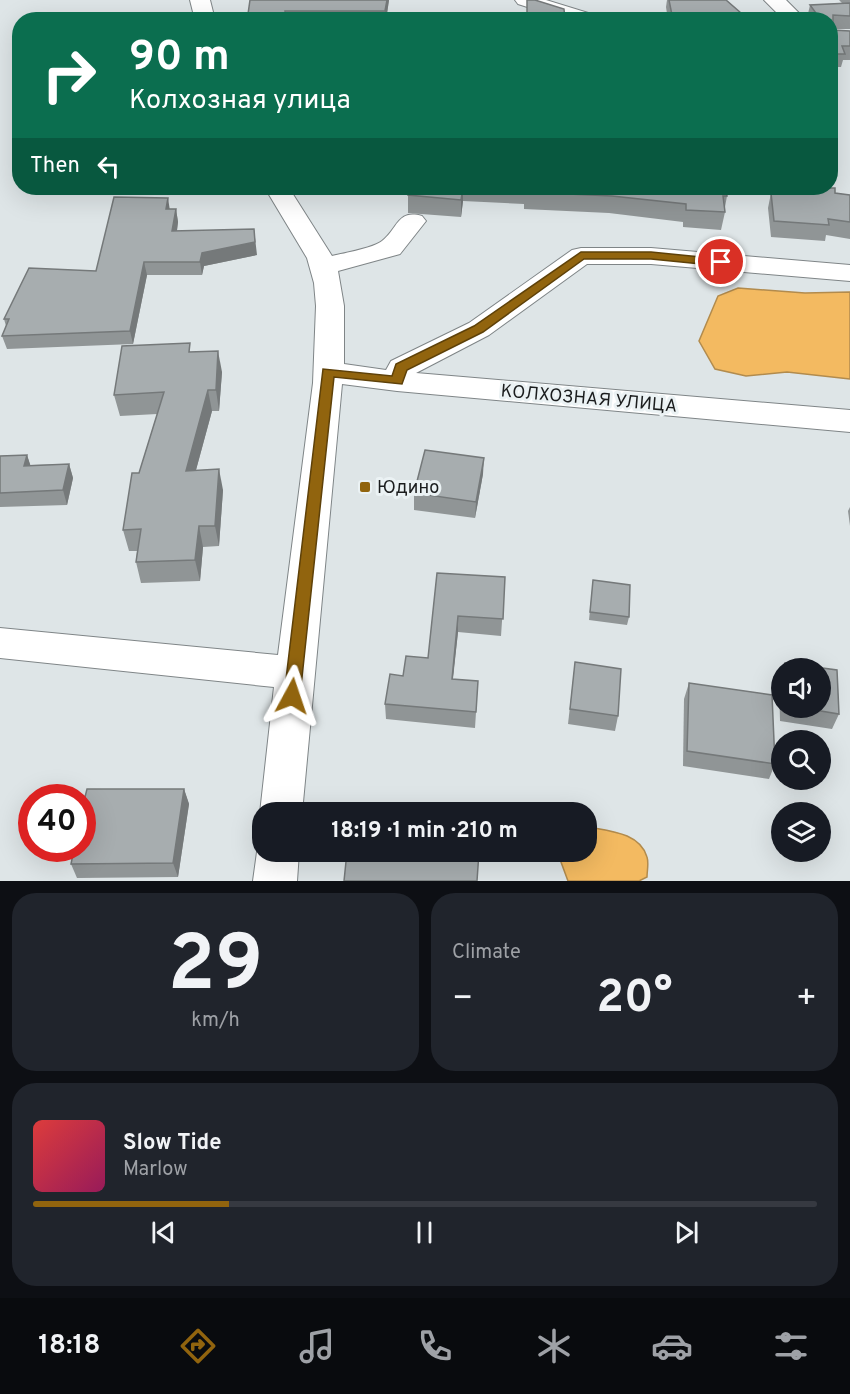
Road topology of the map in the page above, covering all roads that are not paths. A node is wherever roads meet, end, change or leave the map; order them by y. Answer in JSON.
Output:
{"nodes":[{"id":1,"x":525,"y":0,"type":"edge"},
{"id":2,"x":774,"y":0,"type":"edge"},
{"id":3,"x":565,"y":12,"type":"edge"},
{"id":4,"x":788,"y":12,"type":"edge"},
{"id":5,"x":281,"y":195,"type":"edge"},
{"id":6,"x":413,"y":221,"type":"dead end"},
{"id":7,"x":323,"y":267,"type":"junction"},
{"id":8,"x":850,"y":273,"type":"edge"},
{"id":9,"x":328,"y":372,"type":"junction"},
{"id":10,"x":397,"y":381,"type":"junction"},
{"id":11,"x":850,"y":421,"type":"edge"},
{"id":12,"x":0,"y":643,"type":"edge"},
{"id":13,"x":294,"y":673,"type":"junction"},
{"id":14,"x":282,"y":802,"type":"edge"},
{"id":15,"x":277,"y":862,"type":"edge"},
{"id":16,"x":275,"y":881,"type":"edge"}],
"edges":[{"from":1,"to":3,"type":"street"},
{"from":2,"to":4,"type":"street"},
{"from":5,"to":7,"type":"street"},
{"from":6,"to":7,"type":"street"},
{"from":7,"to":9,"type":"street"},
{"from":8,"to":10,"type":"street"},
{"from":9,"to":10,"type":"street","name":"КОЛХОЗНАЯ УЛИЦА"},
{"from":9,"to":13,"type":"street"},
{"from":10,"to":11,"type":"street","name":"КОЛХОЗНАЯ УЛИЦА"},
{"from":12,"to":13,"type":"street"},
{"from":13,"to":14,"type":"street"},
{"from":15,"to":16,"type":"street"}]}
